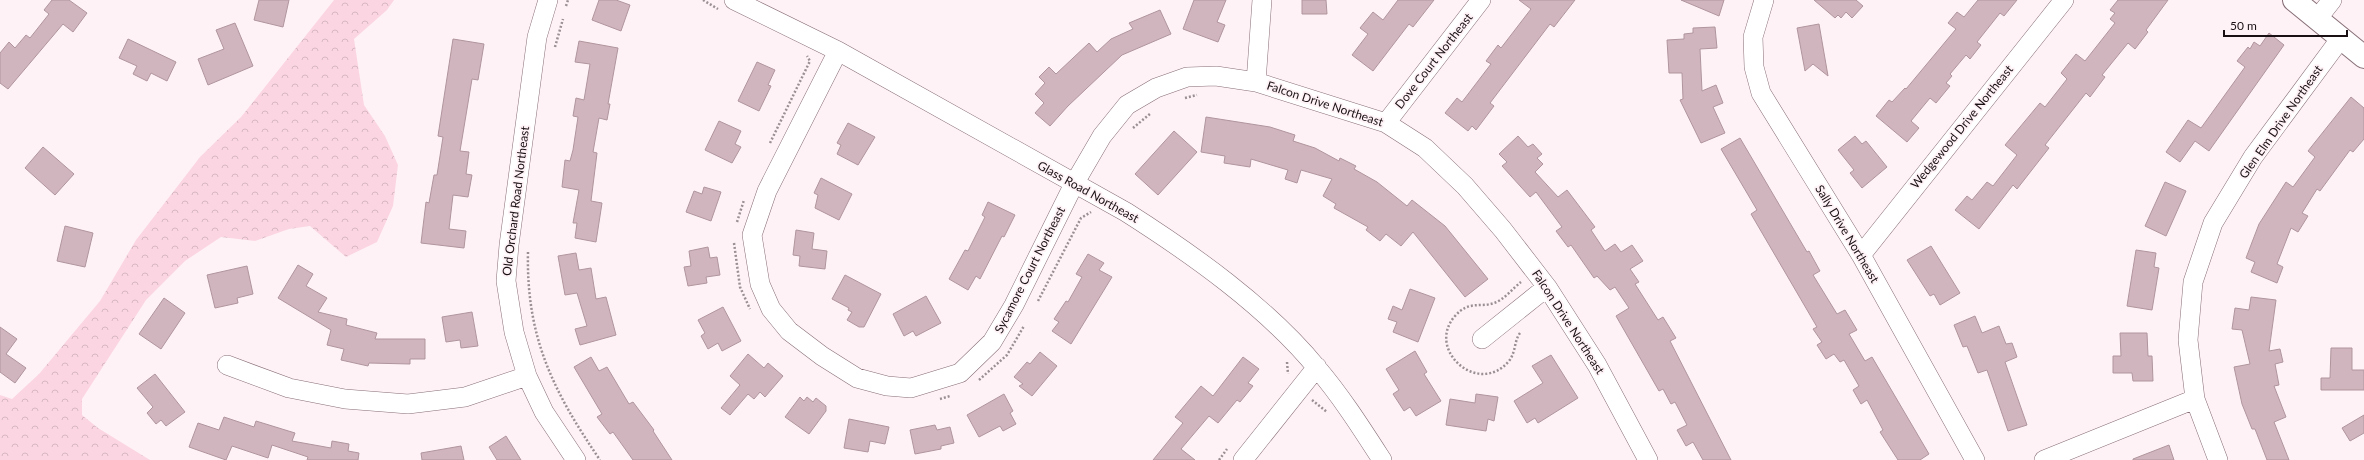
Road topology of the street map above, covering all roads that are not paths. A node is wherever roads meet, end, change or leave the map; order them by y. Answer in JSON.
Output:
{"nodes":[{"id":1,"x":548,"y":0,"type":"edge"},
{"id":2,"x":1262,"y":0,"type":"edge"},
{"id":3,"x":1481,"y":0,"type":"edge"},
{"id":4,"x":1764,"y":0,"type":"edge"},
{"id":5,"x":2064,"y":0,"type":"edge"},
{"id":6,"x":2294,"y":0,"type":"edge"},
{"id":7,"x":2332,"y":0,"type":"edge"},
{"id":8,"x":729,"y":6,"type":"edge"},
{"id":9,"x":2317,"y":19,"type":"junction"},
{"id":10,"x":2341,"y":38,"type":"junction"},
{"id":11,"x":838,"y":52,"type":"junction"},
{"id":12,"x":2364,"y":57,"type":"edge"},
{"id":13,"x":1256,"y":82,"type":"junction"},
{"id":14,"x":1386,"y":123,"type":"junction"},
{"id":15,"x":1074,"y":184,"type":"junction"},
{"id":16,"x":1861,"y":254,"type":"junction"},
{"id":17,"x":1547,"y":287,"type":"junction"},
{"id":18,"x":1482,"y":338,"type":"dead end"},
{"id":19,"x":227,"y":365,"type":"dead end"},
{"id":20,"x":1317,"y":367,"type":"junction"},
{"id":21,"x":526,"y":376,"type":"junction"},
{"id":22,"x":2195,"y":398,"type":"junction"},
{"id":23,"x":1236,"y":454,"type":"edge"},
{"id":24,"x":576,"y":460,"type":"edge"},
{"id":25,"x":1382,"y":460,"type":"edge"},
{"id":26,"x":1648,"y":460,"type":"edge"},
{"id":27,"x":1975,"y":460,"type":"edge"},
{"id":28,"x":2044,"y":460,"type":"edge"},
{"id":29,"x":2218,"y":460,"type":"edge"}],
"edges":[{"from":1,"to":21,"type":"street","name":"Old Orchard Road Northeast"},
{"from":2,"to":13,"type":"street"},
{"from":3,"to":14,"type":"street","name":"Dove Court Northeast"},
{"from":4,"to":16,"type":"street","name":"Sally Drive Northeast"},
{"from":5,"to":16,"type":"street","name":"Wedgewood Drive Northeast"},
{"from":6,"to":9,"type":"main road"},
{"from":7,"to":9,"type":"street"},
{"from":8,"to":11,"type":"street","name":"Glass Road Northeast"},
{"from":9,"to":10,"type":"main road"},
{"from":10,"to":12,"type":"main road"},
{"from":10,"to":22,"type":"street","name":"Glen Elm Drive Northeast"},
{"from":11,"to":15,"type":"street","name":"Glass Road Northeast"},
{"from":11,"to":15,"type":"street","name":"Sycamore Court Northeast"},
{"from":13,"to":14,"type":"street","name":"Falcon Drive Northeast"},
{"from":13,"to":15,"type":"street","name":"Falcon Drive Northeast"},
{"from":14,"to":17,"type":"street","name":"Falcon Drive Northeast"},
{"from":15,"to":20,"type":"street","name":"Glass Road Northeast"},
{"from":16,"to":27,"type":"street","name":"Sally Drive Northeast"},
{"from":17,"to":18,"type":"street"},
{"from":17,"to":26,"type":"street","name":"Falcon Drive Northeast"},
{"from":19,"to":21,"type":"street"},
{"from":20,"to":23,"type":"street"},
{"from":20,"to":25,"type":"street","name":"Glass Road Northeast"},
{"from":21,"to":24,"type":"street","name":"Old Orchard Road Northeast"},
{"from":22,"to":28,"type":"street"},
{"from":22,"to":29,"type":"street","name":"Glen Elm Drive Northeast"}]}
